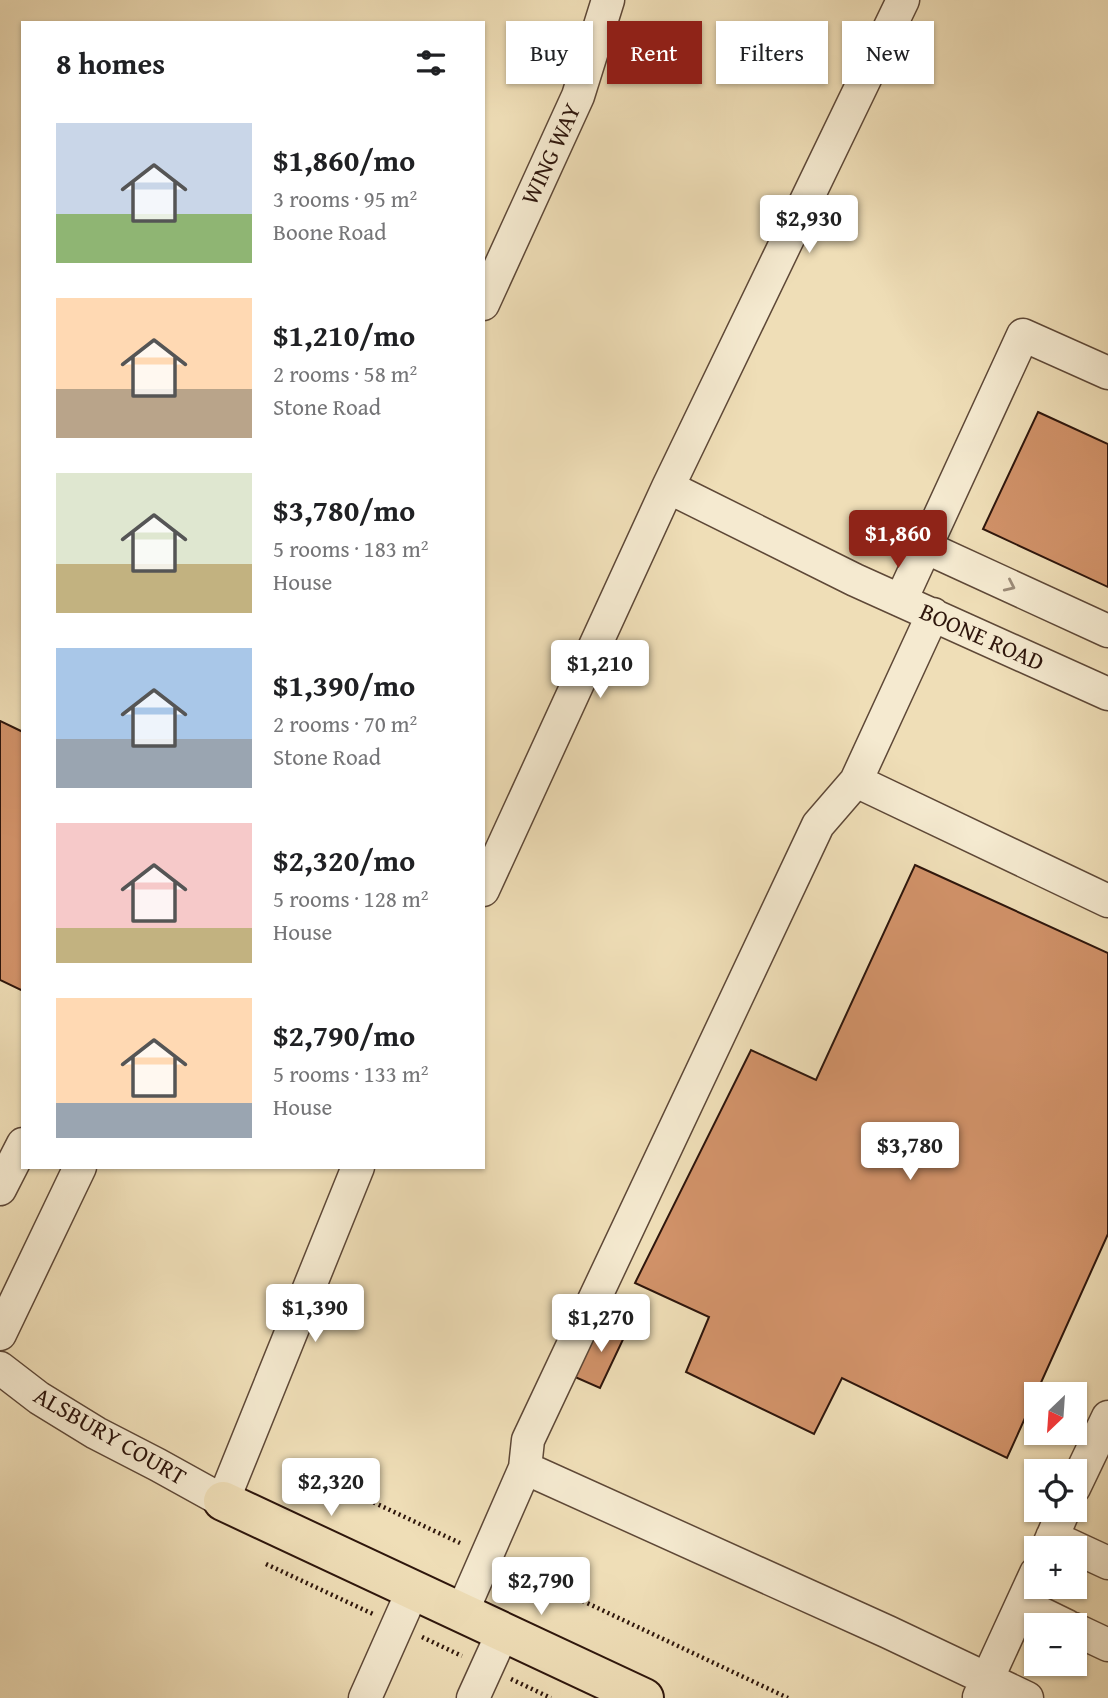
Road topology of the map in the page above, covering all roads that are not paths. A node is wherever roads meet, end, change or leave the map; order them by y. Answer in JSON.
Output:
{"nodes":[{"id":1,"x":608,"y":0,"type":"edge"},
{"id":2,"x":903,"y":0,"type":"edge"},
{"id":3,"x":485,"y":300,"type":"edge"},
{"id":4,"x":1108,"y":373,"type":"edge"},
{"id":5,"x":668,"y":488,"type":"junction"},
{"id":6,"x":925,"y":547,"type":"junction"},
{"id":7,"x":901,"y":600,"type":"junction"},
{"id":8,"x":933,"y":614,"type":"junction"},
{"id":9,"x":1108,"y":631,"type":"edge"},
{"id":10,"x":1108,"y":694,"type":"edge"},
{"id":11,"x":856,"y":782,"type":"junction"},
{"id":12,"x":485,"y":886,"type":"edge"},
{"id":13,"x":1108,"y":901,"type":"edge"},
{"id":14,"x":21,"y":1148,"type":"edge"},
{"id":15,"x":79,"y":1169,"type":"edge"},
{"id":16,"x":357,"y":1169,"type":"edge"},
{"id":17,"x":0,"y":1189,"type":"edge"},
{"id":18,"x":12,"y":1276,"type":"edge"},
{"id":19,"x":0,"y":1334,"type":"edge"},
{"id":20,"x":0,"y":1368,"type":"edge"},
{"id":21,"x":1108,"y":1417,"type":"edge"},
{"id":22,"x":525,"y":1468,"type":"junction"},
{"id":23,"x":1089,"y":1478,"type":"edge"},
{"id":24,"x":223,"y":1501,"type":"junction"},
{"id":25,"x":1055,"y":1532,"type":"edge"},
{"id":26,"x":1108,"y":1563,"type":"edge"},
{"id":27,"x":413,"y":1590,"type":"junction"},
{"id":28,"x":1024,"y":1599,"type":"edge"},
{"id":29,"x":1022,"y":1604,"type":"junction"},
{"id":30,"x":461,"y":1612,"type":"junction"},
{"id":31,"x":1040,"y":1613,"type":"edge"},
{"id":32,"x":503,"y":1632,"type":"junction"},
{"id":33,"x":1087,"y":1635,"type":"edge"},
{"id":34,"x":1108,"y":1645,"type":"edge"},
{"id":35,"x":983,"y":1689,"type":"edge"},
{"id":36,"x":363,"y":1696,"type":"edge"},
{"id":37,"x":473,"y":1698,"type":"edge"},
{"id":38,"x":643,"y":1698,"type":"edge"},
{"id":39,"x":1027,"y":1698,"type":"edge"}],
"edges":[{"from":1,"to":3,"type":"street","name":"WING WAY"},
{"from":2,"to":5,"type":"street"},
{"from":4,"to":6,"type":"street"},
{"from":5,"to":7,"type":"street","name":"BOONE ROAD"},
{"from":5,"to":12,"type":"street"},
{"from":6,"to":7,"type":"street"},
{"from":6,"to":9,"type":"street","one_way":true},
{"from":7,"to":8,"type":"street","name":"BOONE ROAD"},
{"from":8,"to":10,"type":"street","name":"BOONE ROAD"},
{"from":8,"to":11,"type":"street"},
{"from":11,"to":13,"type":"street"},
{"from":11,"to":22,"type":"street"},
{"from":14,"to":17,"type":"street"},
{"from":15,"to":18,"type":"street"},
{"from":16,"to":24,"type":"street"},
{"from":18,"to":19,"type":"street"},
{"from":20,"to":24,"type":"street","name":"ALSBURY COURT"},
{"from":21,"to":23,"type":"street"},
{"from":22,"to":30,"type":"street"},
{"from":22,"to":35,"type":"street"},
{"from":24,"to":27,"type":"main road"},
{"from":25,"to":26,"type":"street"},
{"from":27,"to":30,"type":"main road"},
{"from":27,"to":36,"type":"street"},
{"from":28,"to":29,"type":"street"},
{"from":29,"to":31,"type":"street"},
{"from":29,"to":35,"type":"street"},
{"from":30,"to":32,"type":"main road"},
{"from":32,"to":37,"type":"street"},
{"from":32,"to":38,"type":"main road"},
{"from":33,"to":34,"type":"street"},
{"from":35,"to":39,"type":"street"}]}
